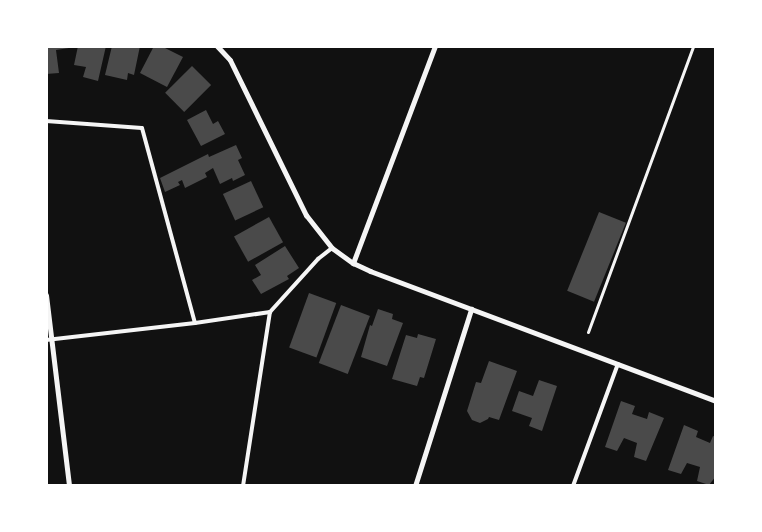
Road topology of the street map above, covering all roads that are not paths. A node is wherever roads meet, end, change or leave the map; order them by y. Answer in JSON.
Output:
{"nodes":[{"id":1,"x":217,"y":46,"type":"edge"},
{"id":2,"x":435,"y":46,"type":"edge"},
{"id":3,"x":46,"y":121,"type":"edge"},
{"id":4,"x":332,"y":248,"type":"junction"},
{"id":5,"x":353,"y":263,"type":"junction"},
{"id":6,"x":46,"y":295,"type":"edge"},
{"id":7,"x":471,"y":309,"type":"junction"},
{"id":8,"x":270,"y":312,"type":"junction"},
{"id":9,"x":195,"y":323,"type":"junction"},
{"id":10,"x":49,"y":340,"type":"edge"},
{"id":11,"x":618,"y":364,"type":"junction"},
{"id":12,"x":716,"y":401,"type":"edge"},
{"id":13,"x":69,"y":486,"type":"edge"},
{"id":14,"x":244,"y":486,"type":"edge"},
{"id":15,"x":415,"y":486,"type":"edge"},
{"id":16,"x":573,"y":486,"type":"edge"}],
"edges":[{"from":1,"to":4,"type":"street"},
{"from":2,"to":5,"type":"street"},
{"from":3,"to":9,"type":"lane"},
{"from":4,"to":5,"type":"street"},
{"from":4,"to":8,"type":"lane"},
{"from":5,"to":7,"type":"street"},
{"from":6,"to":10,"type":"street"},
{"from":7,"to":11,"type":"street"},
{"from":7,"to":15,"type":"street"},
{"from":8,"to":9,"type":"lane"},
{"from":8,"to":14,"type":"lane"},
{"from":9,"to":10,"type":"lane"},
{"from":10,"to":13,"type":"street"},
{"from":11,"to":12,"type":"street"},
{"from":11,"to":16,"type":"lane"}]}
